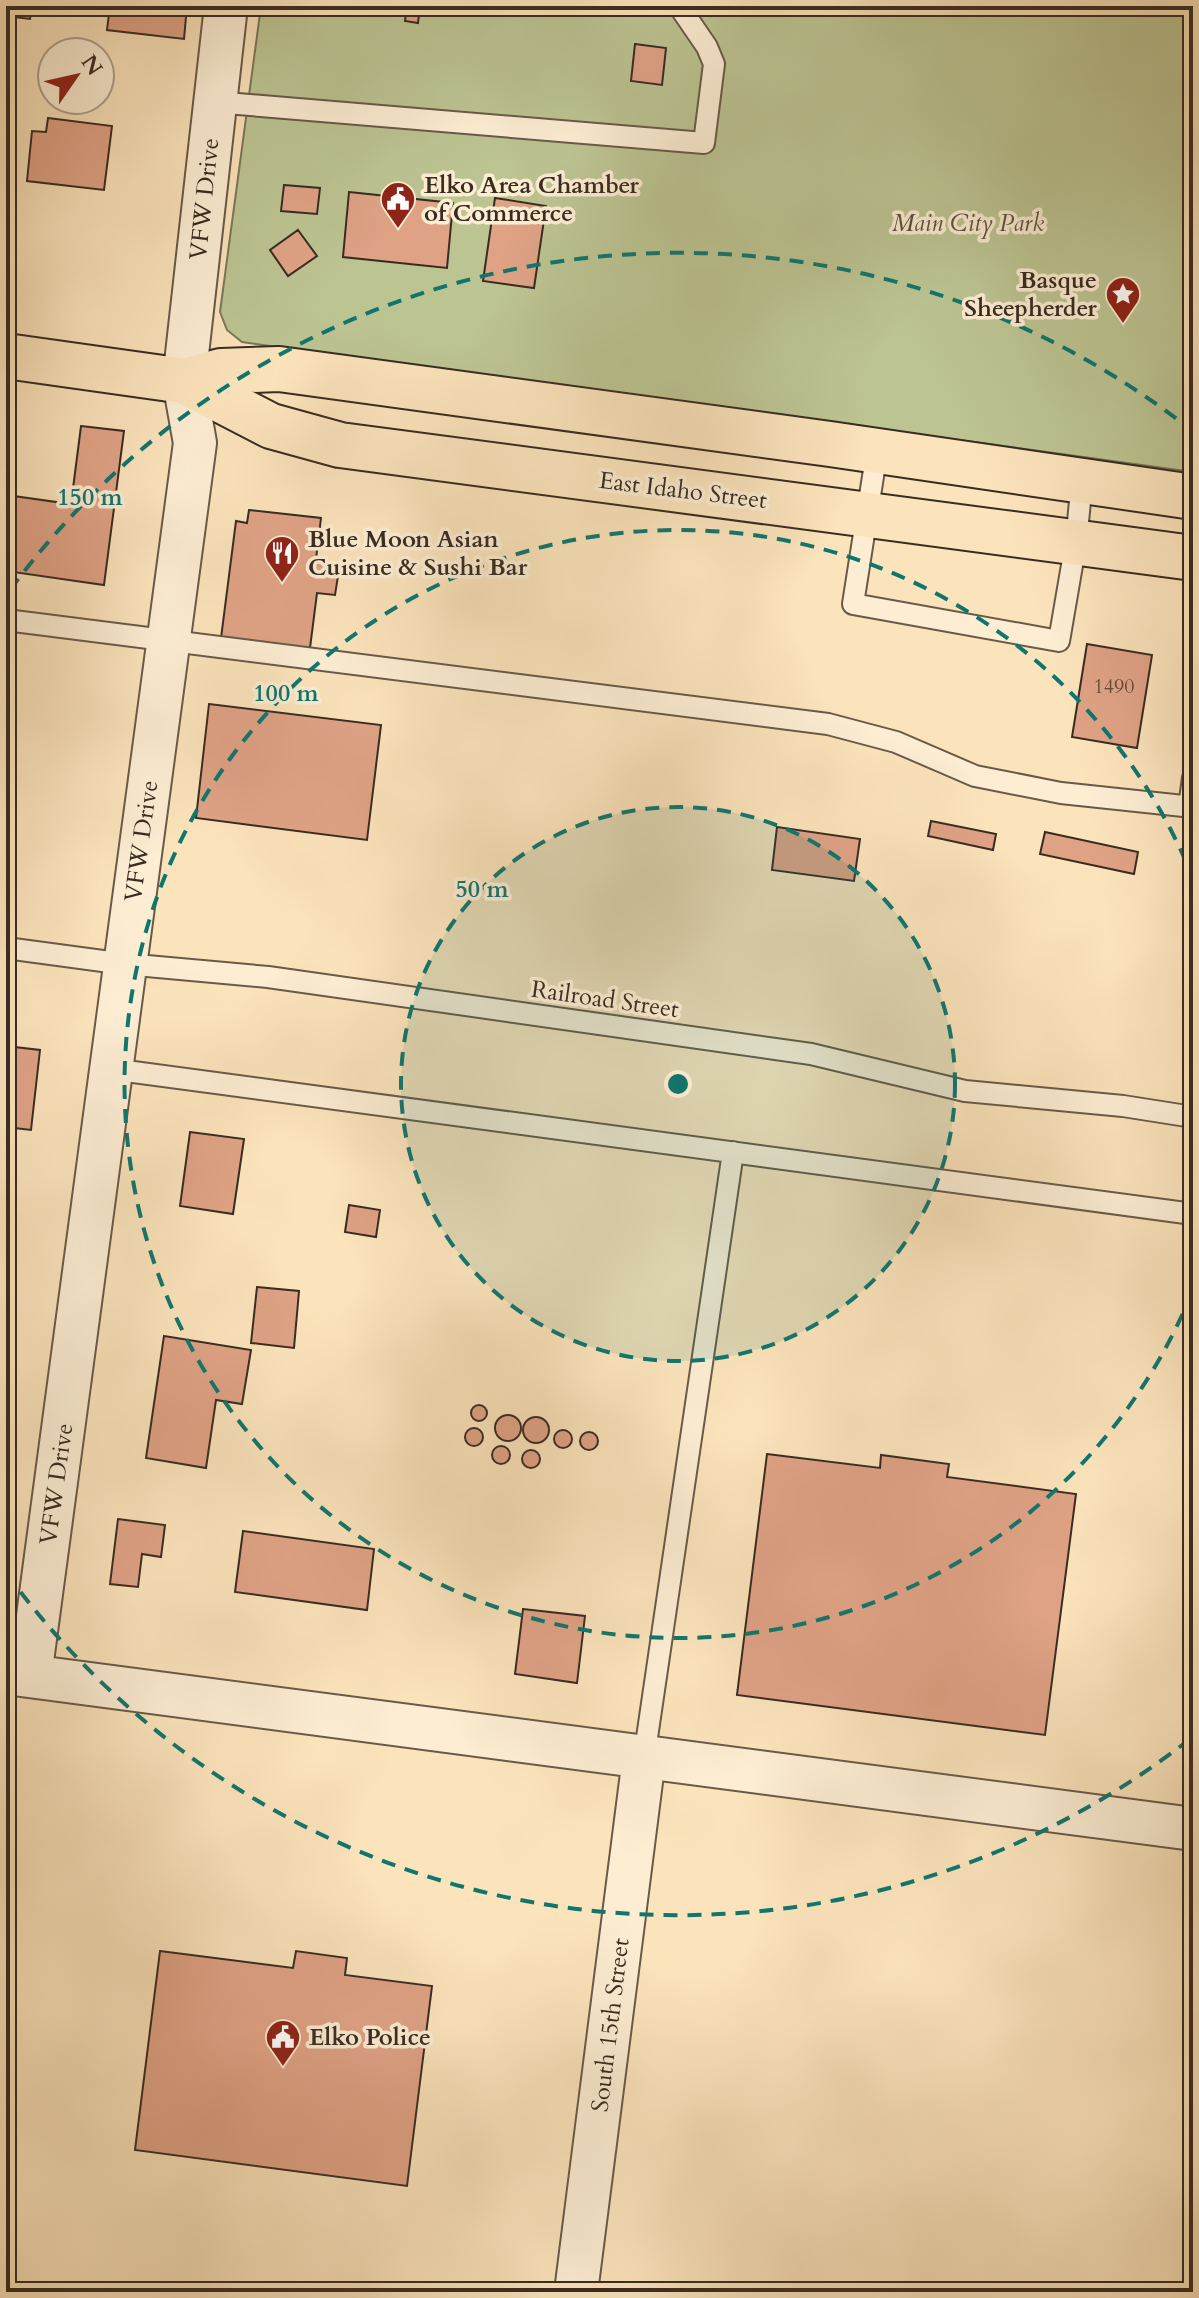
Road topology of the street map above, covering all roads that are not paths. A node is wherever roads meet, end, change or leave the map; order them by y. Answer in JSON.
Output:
{"nodes":[{"id":1,"x":226,"y":6,"type":"edge"},
{"id":2,"x":679,"y":6,"type":"edge"},
{"id":3,"x":214,"y":102,"type":"junction"},
{"id":4,"x":6,"y":356,"type":"edge"},
{"id":5,"x":184,"y":381,"type":"junction"},
{"id":6,"x":877,"y":451,"type":"junction"},
{"id":7,"x":1082,"y":481,"type":"junction"},
{"id":8,"x":1193,"y":497,"type":"edge"},
{"id":9,"x":868,"y":515,"type":"junction"},
{"id":10,"x":1076,"y":542,"type":"junction"},
{"id":11,"x":1193,"y":558,"type":"edge"},
{"id":12,"x":6,"y":620,"type":"edge"},
{"id":13,"x":168,"y":640,"type":"junction"},
{"id":14,"x":1193,"y":778,"type":"edge"},
{"id":15,"x":1191,"y":807,"type":"edge"},
{"id":16,"x":6,"y":948,"type":"edge"},
{"id":17,"x":125,"y":964,"type":"junction"},
{"id":18,"x":111,"y":1069,"type":"junction"},
{"id":19,"x":1193,"y":1117,"type":"edge"},
{"id":20,"x":733,"y":1152,"type":"junction"},
{"id":21,"x":1193,"y":1214,"type":"edge"},
{"id":22,"x":18,"y":1674,"type":"edge"},
{"id":23,"x":644,"y":1758,"type":"junction"},
{"id":24,"x":1193,"y":1829,"type":"edge"},
{"id":25,"x":576,"y":2292,"type":"edge"}],
"edges":[{"from":1,"to":3,"type":"street","name":"VFW Drive"},
{"from":2,"to":3,"type":"lane"},
{"from":3,"to":5,"type":"street","name":"VFW Drive"},
{"from":4,"to":5,"type":"main road","name":"East Idaho Street"},
{"from":5,"to":6,"type":"main road","name":"East Idaho Street"},
{"from":5,"to":9,"type":"main road","name":"East Idaho Street"},
{"from":5,"to":13,"type":"street","name":"VFW Drive"},
{"from":6,"to":7,"type":"main road","name":"East Idaho Street"},
{"from":6,"to":9,"type":"lane"},
{"from":7,"to":8,"type":"main road","name":"East Idaho Street"},
{"from":7,"to":10,"type":"lane"},
{"from":9,"to":10,"type":"main road","name":"East Idaho Street"},
{"from":9,"to":10,"type":"lane"},
{"from":10,"to":11,"type":"main road","name":"East Idaho Street"},
{"from":12,"to":13,"type":"lane"},
{"from":13,"to":15,"type":"lane"},
{"from":13,"to":17,"type":"street","name":"VFW Drive"},
{"from":14,"to":15,"type":"lane"},
{"from":16,"to":17,"type":"lane","name":"Railroad Street"},
{"from":17,"to":18,"type":"street","name":"VFW Drive"},
{"from":17,"to":19,"type":"lane","name":"Railroad Street"},
{"from":18,"to":20,"type":"lane"},
{"from":18,"to":22,"type":"street","name":"VFW Drive"},
{"from":20,"to":21,"type":"lane"},
{"from":20,"to":23,"type":"lane"},
{"from":22,"to":23,"type":"street"},
{"from":23,"to":24,"type":"street"},
{"from":23,"to":25,"type":"street","name":"South 15th Street"}]}
